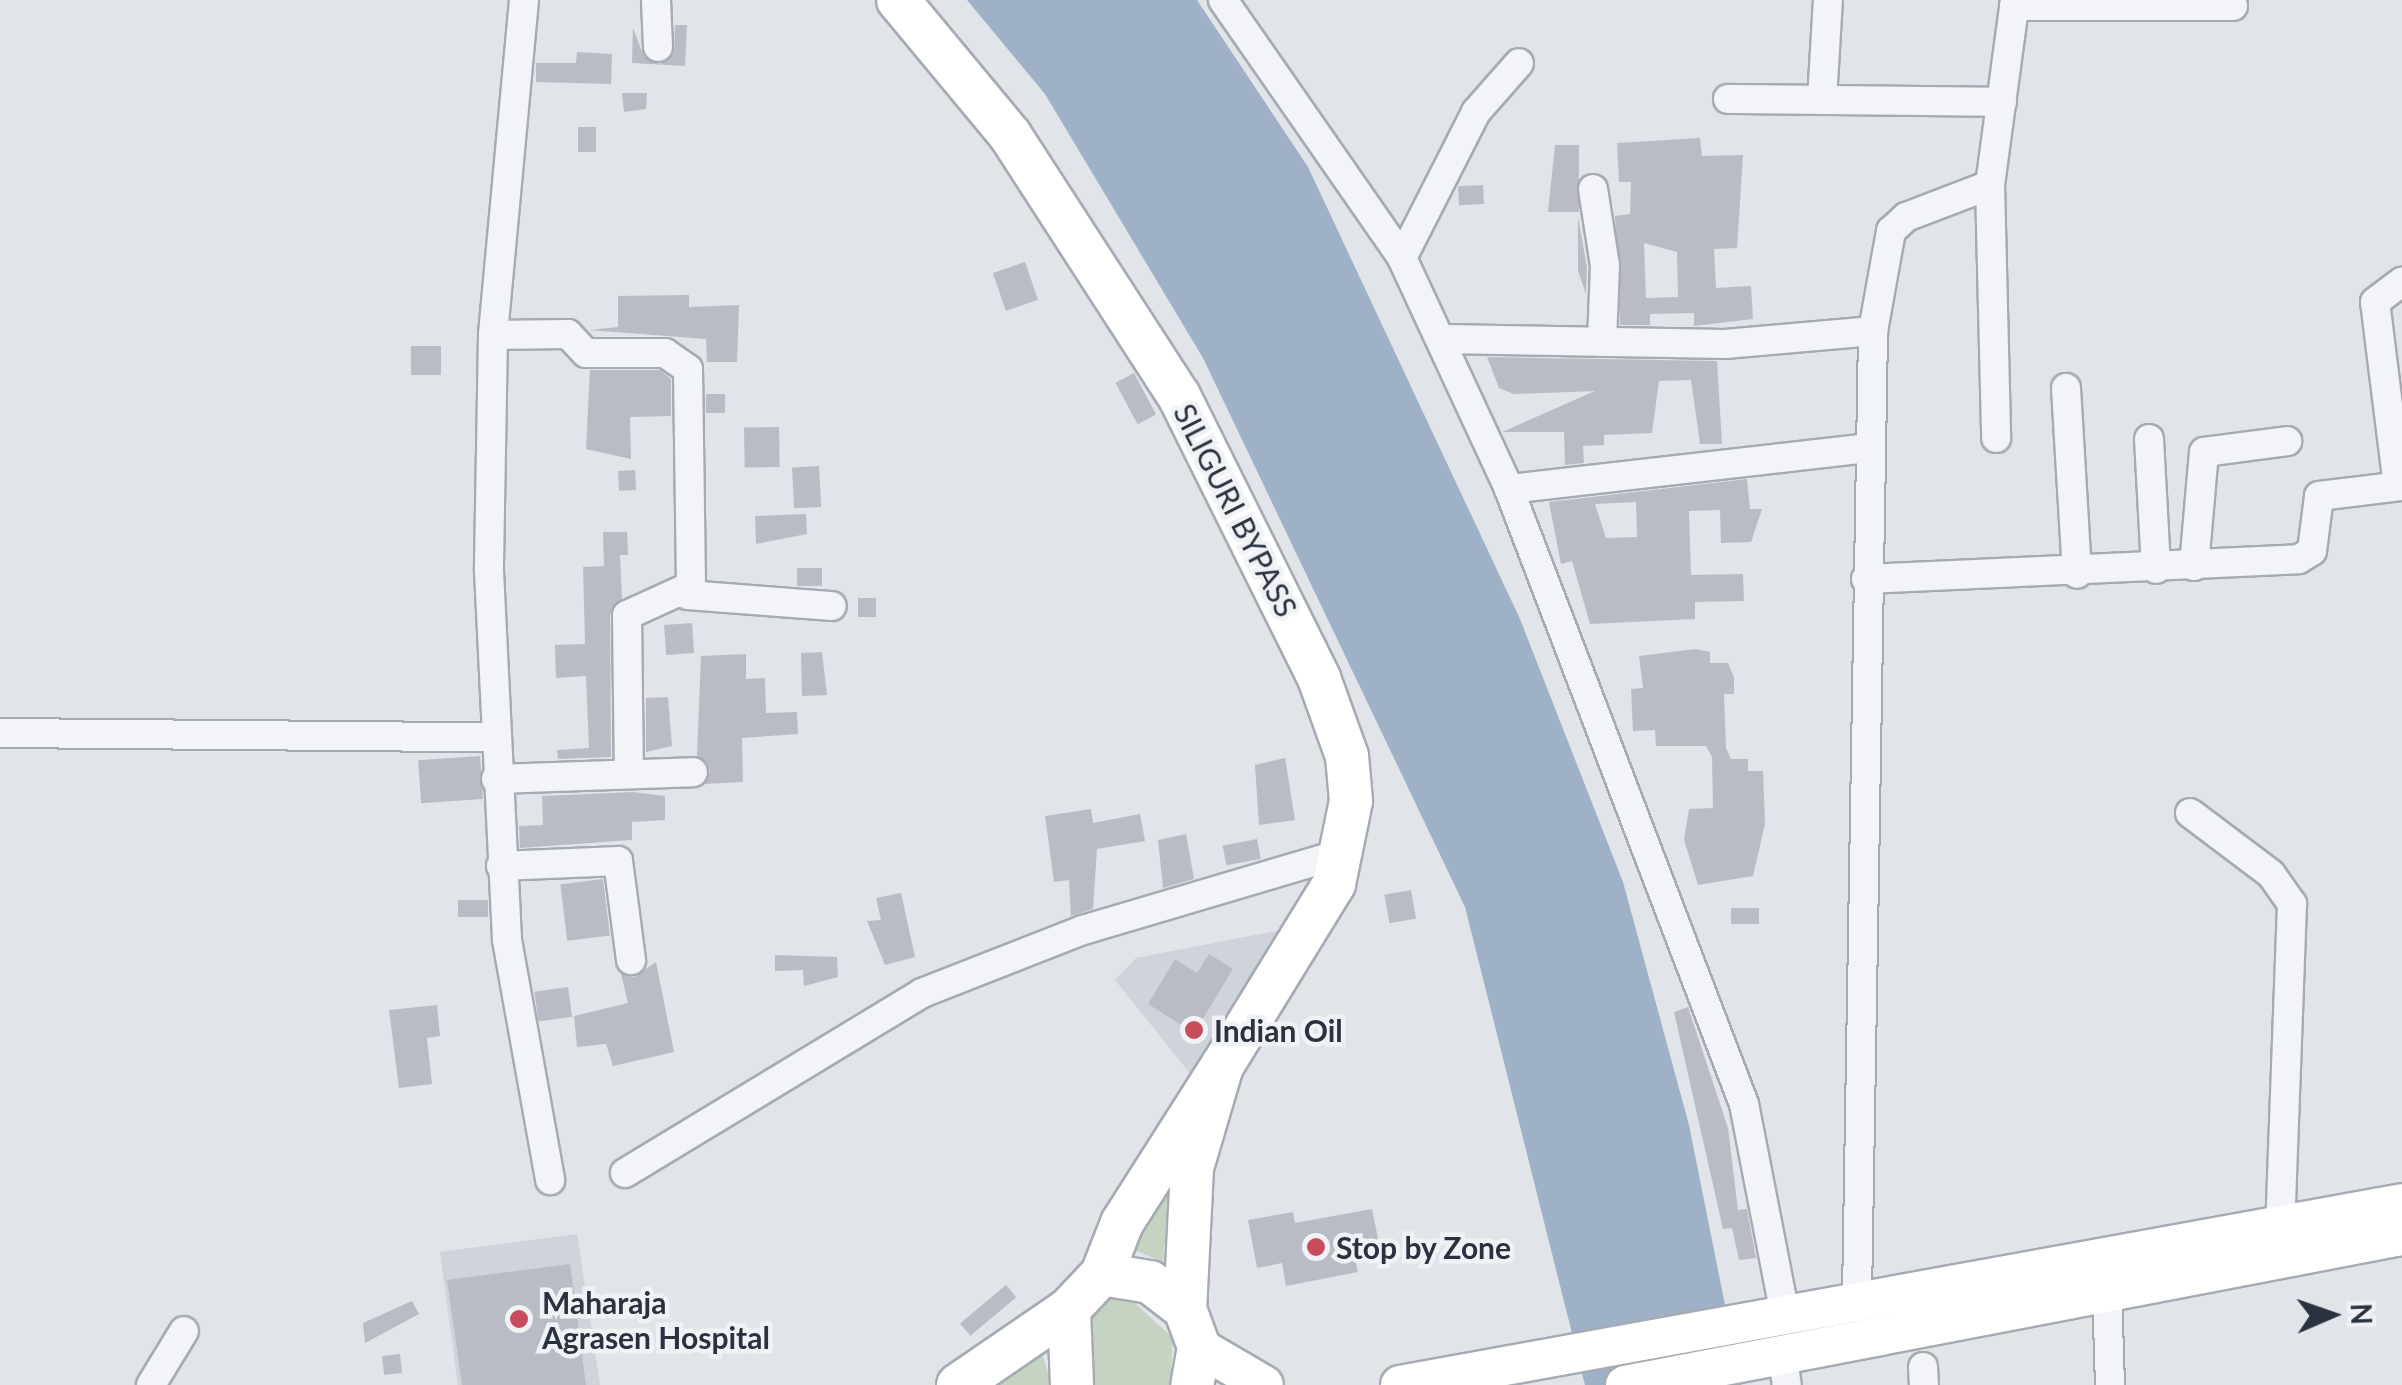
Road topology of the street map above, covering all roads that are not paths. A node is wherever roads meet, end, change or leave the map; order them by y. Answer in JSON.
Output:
{"nodes":[{"id":1,"x":524,"y":0,"type":"edge"},
{"id":2,"x":656,"y":0,"type":"edge"},
{"id":3,"x":898,"y":0,"type":"edge"},
{"id":4,"x":1222,"y":0,"type":"edge"},
{"id":5,"x":1828,"y":0,"type":"edge"},
{"id":6,"x":2014,"y":3,"type":"edge"},
{"id":7,"x":2233,"y":6,"type":"dead end"},
{"id":8,"x":1247,"y":11,"type":"edge"},
{"id":9,"x":658,"y":47,"type":"dead end"},
{"id":10,"x":1519,"y":63,"type":"dead end"},
{"id":11,"x":1728,"y":99,"type":"dead end"},
{"id":12,"x":1822,"y":100,"type":"junction"},
{"id":13,"x":2002,"y":102,"type":"junction"},
{"id":14,"x":1990,"y":185,"type":"junction"},
{"id":15,"x":1592,"y":189,"type":"dead end"},
{"id":16,"x":1402,"y":258,"type":"junction"},
{"id":17,"x":2402,"y":282,"type":"edge"},
{"id":18,"x":1873,"y":330,"type":"junction"},
{"id":19,"x":493,"y":335,"type":"junction"},
{"id":20,"x":1444,"y":339,"type":"junction"},
{"id":21,"x":1602,"y":342,"type":"junction"},
{"id":22,"x":2066,"y":388,"type":"dead end"},
{"id":23,"x":1996,"y":438,"type":"dead end"},
{"id":24,"x":2149,"y":438,"type":"dead end"},
{"id":25,"x":2287,"y":441,"type":"dead end"},
{"id":26,"x":1867,"y":448,"type":"junction"},
{"id":27,"x":2400,"y":486,"type":"edge"},
{"id":28,"x":1509,"y":489,"type":"junction"},
{"id":29,"x":2194,"y":566,"type":"junction"},
{"id":30,"x":2156,"y":569,"type":"junction"},
{"id":31,"x":2078,"y":574,"type":"junction"},
{"id":32,"x":1866,"y":579,"type":"junction"},
{"id":33,"x":688,"y":594,"type":"junction"},
{"id":34,"x":832,"y":606,"type":"dead end"},
{"id":35,"x":0,"y":733,"type":"edge"},
{"id":36,"x":493,"y":737,"type":"junction"},
{"id":37,"x":693,"y":772,"type":"dead end"},
{"id":38,"x":629,"y":774,"type":"junction"},
{"id":39,"x":496,"y":780,"type":"junction"},
{"id":40,"x":2190,"y":813,"type":"dead end"},
{"id":41,"x":1343,"y":853,"type":"junction"},
{"id":42,"x":501,"y":866,"type":"junction"},
{"id":43,"x":632,"y":960,"type":"dead end"},
{"id":44,"x":1222,"y":1066,"type":"junction"},
{"id":45,"x":625,"y":1173,"type":"dead end"},
{"id":46,"x":550,"y":1180,"type":"dead end"},
{"id":47,"x":2402,"y":1203,"type":"edge"},
{"id":48,"x":2280,"y":1225,"type":"junction"},
{"id":49,"x":2402,"y":1236,"type":"edge"},
{"id":50,"x":1102,"y":1274,"type":"junction"},
{"id":51,"x":2107,"y":1290,"type":"junction"},
{"id":52,"x":1857,"y":1297,"type":"junction"},
{"id":53,"x":1069,"y":1309,"type":"junction"},
{"id":54,"x":1771,"y":1312,"type":"junction"},
{"id":55,"x":184,"y":1331,"type":"dead end"},
{"id":56,"x":1192,"y":1347,"type":"edge"},
{"id":57,"x":1777,"y":1364,"type":"edge"},
{"id":58,"x":151,"y":1385,"type":"edge"},
{"id":59,"x":958,"y":1385,"type":"edge"},
{"id":60,"x":1072,"y":1385,"type":"edge"},
{"id":61,"x":1264,"y":1385,"type":"edge"},
{"id":62,"x":1400,"y":1385,"type":"edge"},
{"id":63,"x":1625,"y":1385,"type":"edge"},
{"id":64,"x":2110,"y":1385,"type":"edge"}],
"edges":[{"from":1,"to":19,"type":"street"},
{"from":2,"to":9,"type":"street"},
{"from":3,"to":41,"type":"highway","name":"SILIGURI BYPASS"},
{"from":4,"to":8,"type":"street"},
{"from":5,"to":12,"type":"street"},
{"from":6,"to":7,"type":"street"},
{"from":6,"to":13,"type":"street"},
{"from":8,"to":16,"type":"street"},
{"from":10,"to":16,"type":"street"},
{"from":11,"to":12,"type":"street"},
{"from":12,"to":13,"type":"street"},
{"from":13,"to":14,"type":"street"},
{"from":14,"to":18,"type":"street"},
{"from":14,"to":23,"type":"street"},
{"from":15,"to":21,"type":"street"},
{"from":16,"to":20,"type":"street"},
{"from":17,"to":27,"type":"street"},
{"from":18,"to":21,"type":"street"},
{"from":18,"to":26,"type":"street"},
{"from":19,"to":33,"type":"street"},
{"from":19,"to":36,"type":"street"},
{"from":20,"to":21,"type":"street"},
{"from":20,"to":28,"type":"street"},
{"from":22,"to":31,"type":"street"},
{"from":24,"to":30,"type":"street"},
{"from":25,"to":29,"type":"street"},
{"from":26,"to":28,"type":"street"},
{"from":26,"to":32,"type":"street"},
{"from":27,"to":29,"type":"street"},
{"from":28,"to":54,"type":"street"},
{"from":29,"to":30,"type":"street"},
{"from":30,"to":31,"type":"street"},
{"from":31,"to":32,"type":"street"},
{"from":32,"to":52,"type":"street"},
{"from":33,"to":34,"type":"street"},
{"from":33,"to":38,"type":"street"},
{"from":35,"to":36,"type":"street"},
{"from":36,"to":39,"type":"street"},
{"from":37,"to":38,"type":"street"},
{"from":38,"to":39,"type":"street"},
{"from":39,"to":42,"type":"street"},
{"from":40,"to":48,"type":"street"},
{"from":41,"to":44,"type":"highway","name":"SILIGURI BYPASS"},
{"from":41,"to":45,"type":"street"},
{"from":42,"to":43,"type":"street"},
{"from":42,"to":46,"type":"street"},
{"from":44,"to":50,"type":"highway","name":"SILIGURI BYPASS"},
{"from":44,"to":56,"type":"highway"},
{"from":47,"to":48,"type":"main road"},
{"from":48,"to":52,"type":"main road"},
{"from":49,"to":51,"type":"main road"},
{"from":50,"to":53,"type":"highway"},
{"from":50,"to":56,"type":"highway"},
{"from":51,"to":57,"type":"main road"},
{"from":51,"to":64,"type":"street"},
{"from":52,"to":54,"type":"main road"},
{"from":53,"to":59,"type":"highway"},
{"from":53,"to":60,"type":"highway"},
{"from":54,"to":62,"type":"main road"},
{"from":55,"to":58,"type":"street"},
{"from":56,"to":61,"type":"main road"},
{"from":57,"to":63,"type":"main road"}]}
